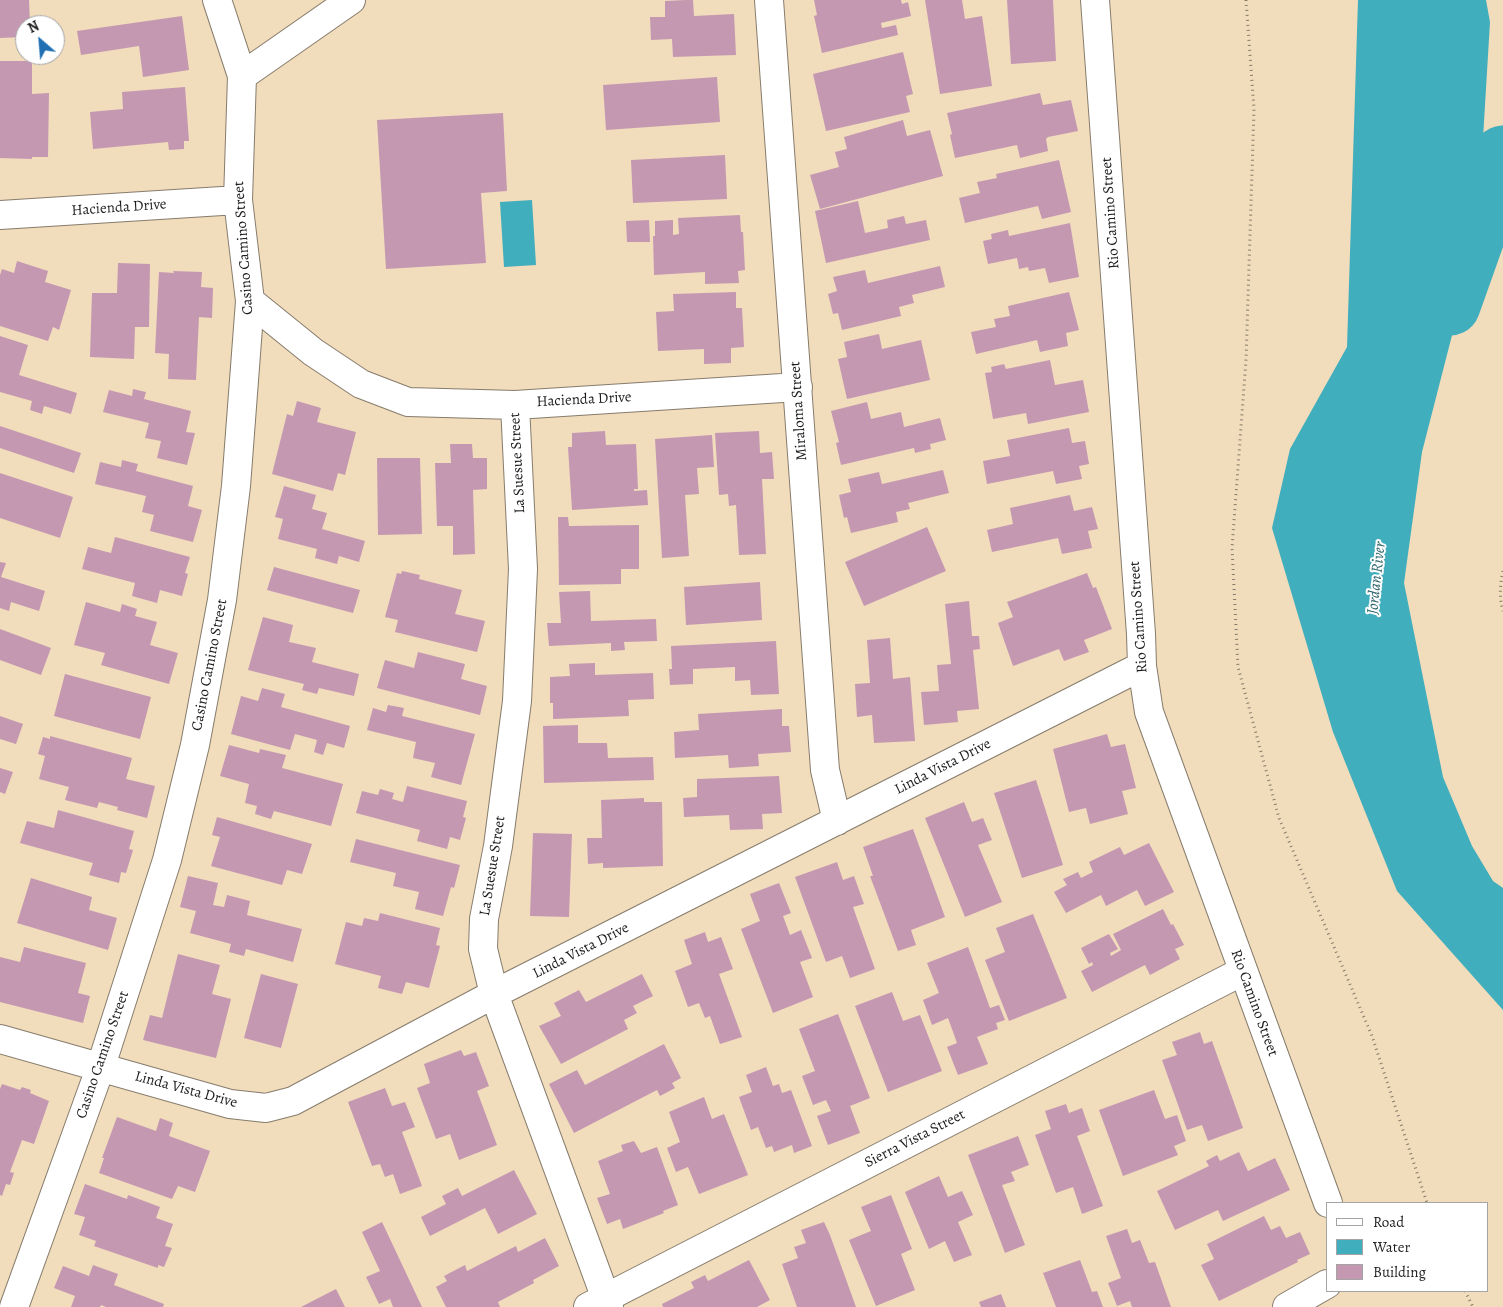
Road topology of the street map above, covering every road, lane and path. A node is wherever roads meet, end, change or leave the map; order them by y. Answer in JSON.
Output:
{"nodes":[{"id":1,"x":217,"y":0,"type":"edge"},
{"id":2,"x":351,"y":0,"type":"edge"},
{"id":3,"x":769,"y":0,"type":"edge"},
{"id":4,"x":1095,"y":0,"type":"edge"},
{"id":5,"x":1246,"y":0,"type":"edge"},
{"id":6,"x":242,"y":76,"type":"junction"},
{"id":7,"x":238,"y":200,"type":"junction"},
{"id":8,"x":0,"y":215,"type":"edge"},
{"id":9,"x":250,"y":301,"type":"junction"},
{"id":10,"x":798,"y":387,"type":"junction"},
{"id":11,"x":515,"y":405,"type":"junction"},
{"id":12,"x":1503,"y":571,"type":"edge"},
{"id":13,"x":1503,"y":611,"type":"edge"},
{"id":14,"x":1142,"y":666,"type":"junction"},
{"id":15,"x":837,"y":821,"type":"junction"},
{"id":16,"x":1243,"y":971,"type":"junction"},
{"id":17,"x":494,"y":994,"type":"junction"},
{"id":18,"x":0,"y":1039,"type":"edge"},
{"id":19,"x":101,"y":1066,"type":"junction"},
{"id":20,"x":1328,"y":1202,"type":"edge"},
{"id":21,"x":1427,"y":1202,"type":"edge"},
{"id":22,"x":1326,"y":1285,"type":"edge"},
{"id":23,"x":1466,"y":1292,"type":"edge"},
{"id":24,"x":601,"y":1304,"type":"edge"},
{"id":25,"x":14,"y":1307,"type":"edge"},
{"id":26,"x":1287,"y":1307,"type":"edge"},
{"id":27,"x":1473,"y":1307,"type":"edge"}],
"edges":[{"from":1,"to":6,"type":"street","name":"Casino Camino Street"},
{"from":2,"to":6,"type":"street"},
{"from":3,"to":10,"type":"street","name":"Miraloma Street"},
{"from":4,"to":14,"type":"street","name":"Rio Camino Street"},
{"from":5,"to":21,"type":"path"},
{"from":6,"to":7,"type":"street","name":"Casino Camino Street"},
{"from":7,"to":8,"type":"street","name":"Hacienda Drive"},
{"from":7,"to":9,"type":"street","name":"Casino Camino Street"},
{"from":9,"to":11,"type":"street","name":"Hacienda Drive"},
{"from":9,"to":19,"type":"street","name":"Casino Camino Street"},
{"from":10,"to":11,"type":"street","name":"Hacienda Drive"},
{"from":10,"to":15,"type":"street","name":"Miraloma Street"},
{"from":11,"to":17,"type":"street","name":"La Suesue Street"},
{"from":12,"to":13,"type":"path"},
{"from":14,"to":15,"type":"street","name":"Linda Vista Drive"},
{"from":14,"to":16,"type":"street","name":"Rio Camino Street"},
{"from":15,"to":17,"type":"street","name":"Linda Vista Drive"},
{"from":16,"to":20,"type":"street","name":"Rio Camino Street"},
{"from":16,"to":24,"type":"street","name":"Sierra Vista Street"},
{"from":17,"to":19,"type":"street","name":"Linda Vista Drive"},
{"from":17,"to":24,"type":"street","name":"La Suesue Street"},
{"from":18,"to":19,"type":"street","name":"Linda Vista Drive"},
{"from":19,"to":25,"type":"street","name":"Casino Camino Street"},
{"from":22,"to":26,"type":"street"},
{"from":23,"to":27,"type":"path"}]}
